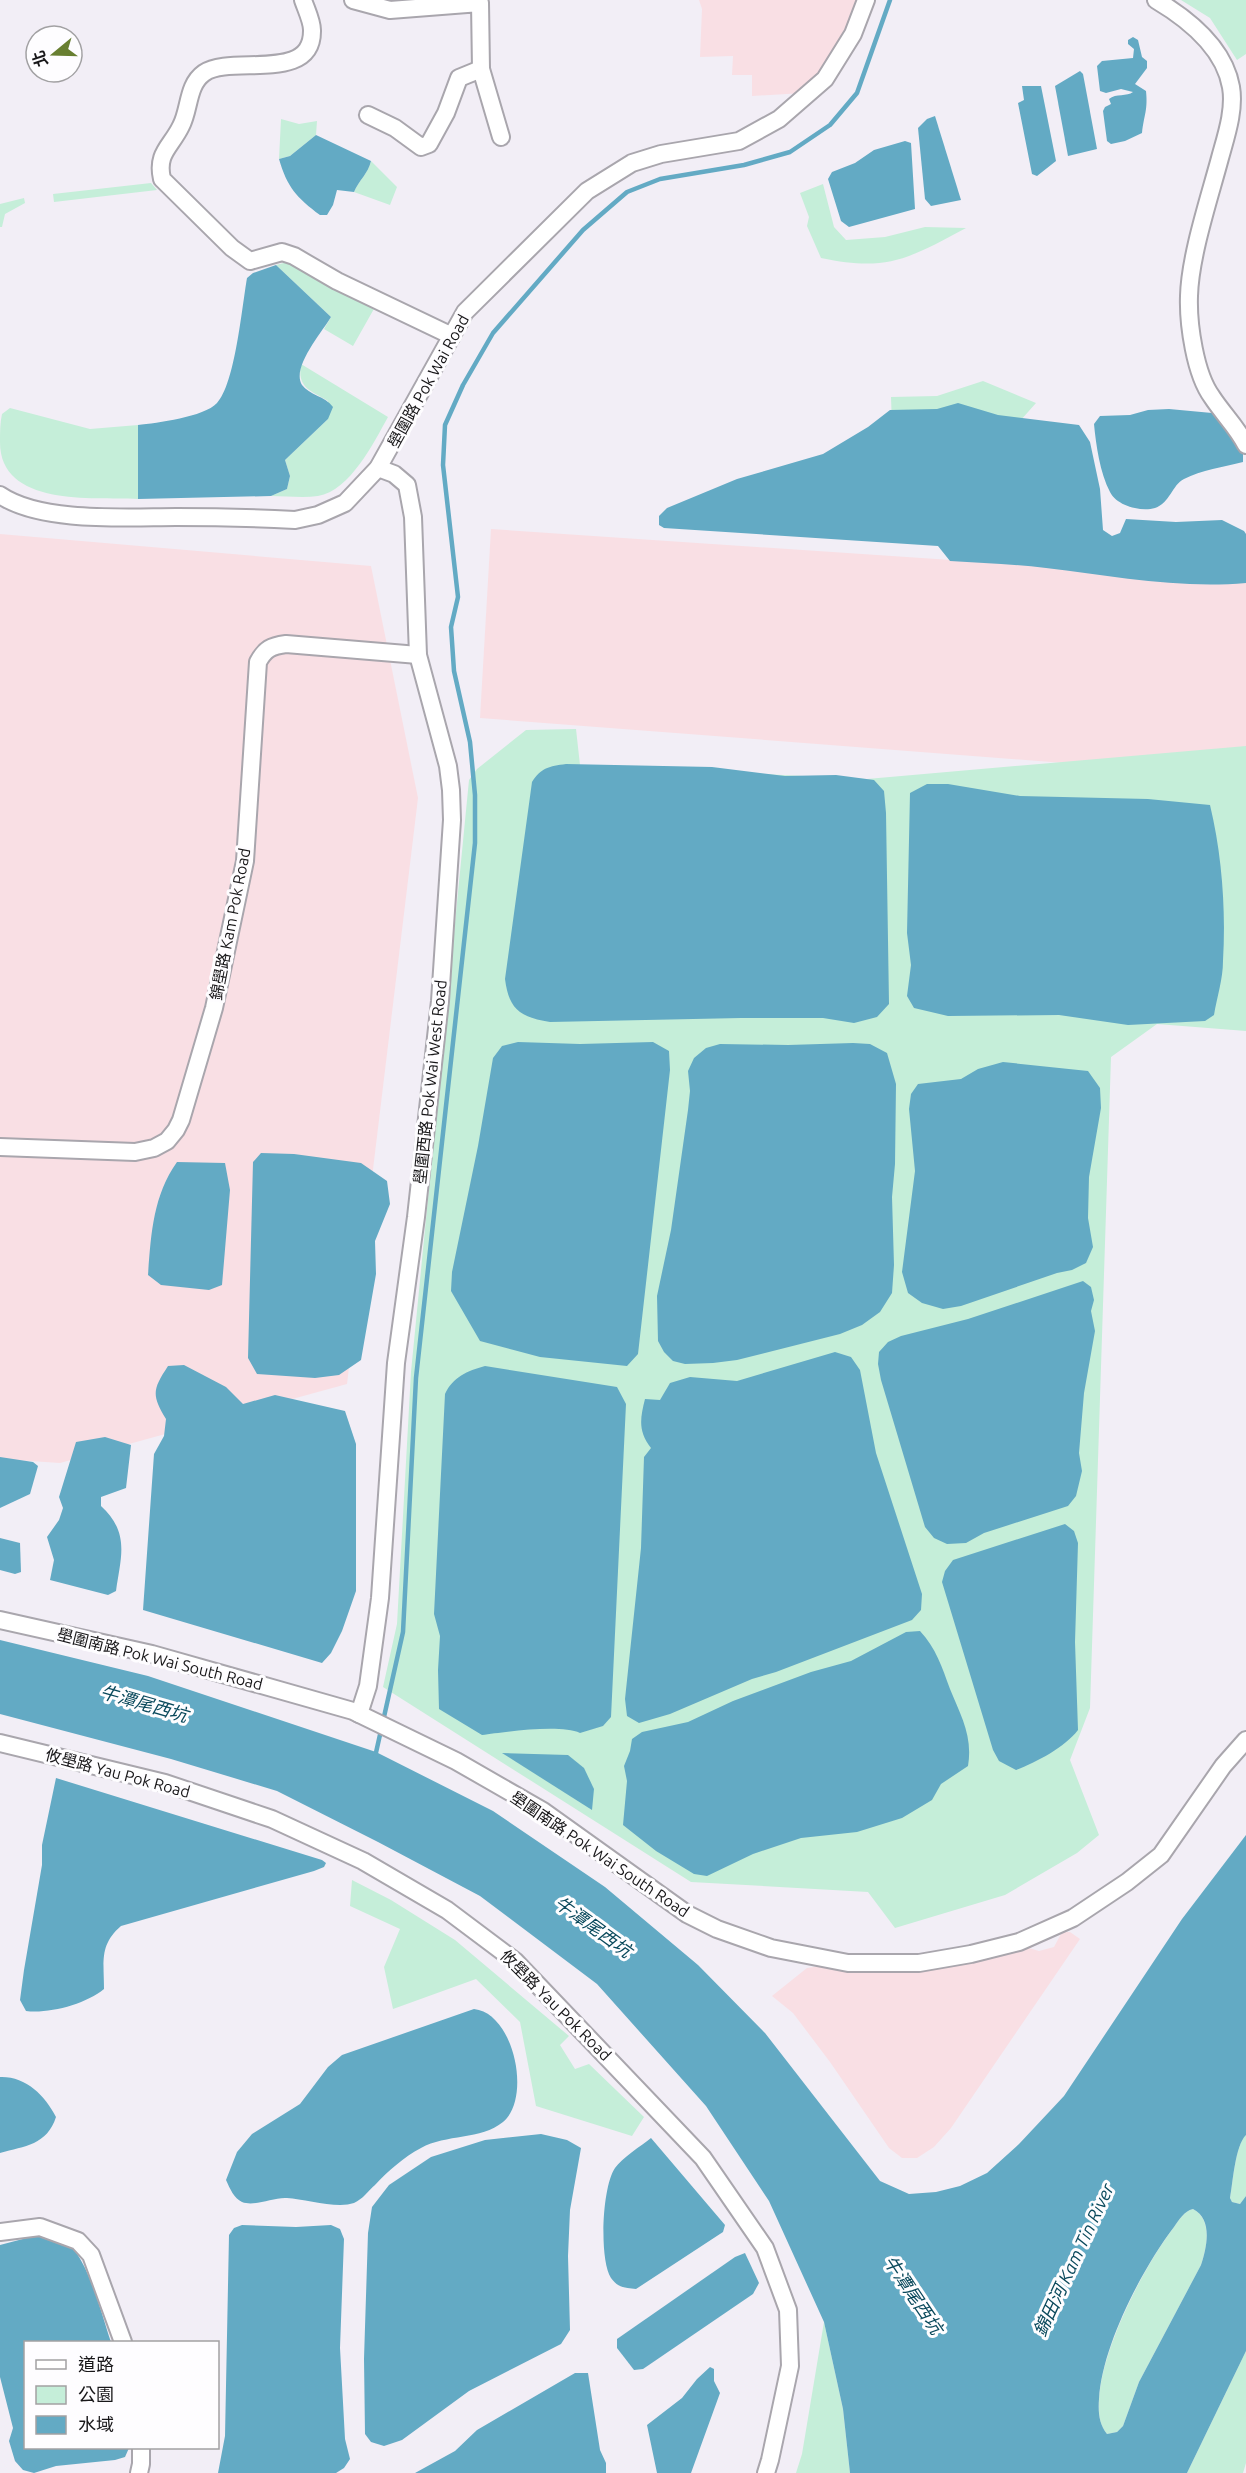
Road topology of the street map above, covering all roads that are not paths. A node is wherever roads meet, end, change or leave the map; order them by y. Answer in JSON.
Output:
{"nodes":[{"id":1,"x":303,"y":0,"type":"edge"},
{"id":2,"x":353,"y":0,"type":"edge"},
{"id":3,"x":866,"y":0,"type":"edge"},
{"id":4,"x":1156,"y":0,"type":"edge"},
{"id":5,"x":481,"y":69,"type":"junction"},
{"id":6,"x":369,"y":115,"type":"dead end"},
{"id":7,"x":501,"y":137,"type":"dead end"},
{"id":8,"x":452,"y":336,"type":"junction"},
{"id":9,"x":1246,"y":445,"type":"edge"},
{"id":10,"x":378,"y":468,"type":"junction"},
{"id":11,"x":0,"y":495,"type":"edge"},
{"id":12,"x":418,"y":655,"type":"junction"},
{"id":13,"x":0,"y":1147,"type":"edge"},
{"id":14,"x":0,"y":1620,"type":"edge"},
{"id":15,"x":359,"y":1714,"type":"junction"},
{"id":16,"x":1246,"y":1740,"type":"edge"},
{"id":17,"x":0,"y":1743,"type":"edge"},
{"id":18,"x":0,"y":2232,"type":"edge"},
{"id":19,"x":122,"y":2341,"type":"edge"},
{"id":20,"x":141,"y":2449,"type":"edge"},
{"id":21,"x":139,"y":2473,"type":"edge"},
{"id":22,"x":766,"y":2473,"type":"edge"}],
"edges":[{"from":1,"to":8,"type":"street"},
{"from":2,"to":5,"type":"street"},
{"from":3,"to":8,"type":"street","name":"壆圍路 Pok Wai Road"},
{"from":4,"to":9,"type":"street"},
{"from":5,"to":6,"type":"street"},
{"from":5,"to":7,"type":"street"},
{"from":8,"to":10,"type":"street","name":"壆圍路 Pok Wai Road"},
{"from":10,"to":11,"type":"street","name":"壆圍路 Pok Wai Road"},
{"from":10,"to":12,"type":"street","name":"壆圍西路 Pok Wai West Road"},
{"from":12,"to":13,"type":"street","name":"錦壆路 Kam Pok Road"},
{"from":12,"to":15,"type":"street","name":"壆圍西路 Pok Wai West Road"},
{"from":14,"to":15,"type":"street","name":"壆圍南路 Pok Wai South Road"},
{"from":15,"to":16,"type":"street","name":"壆圍南路 Pok Wai South Road"},
{"from":17,"to":22,"type":"street","name":"攸壆路 Yau Pok Road"},
{"from":18,"to":19,"type":"street"},
{"from":20,"to":21,"type":"street"}]}
